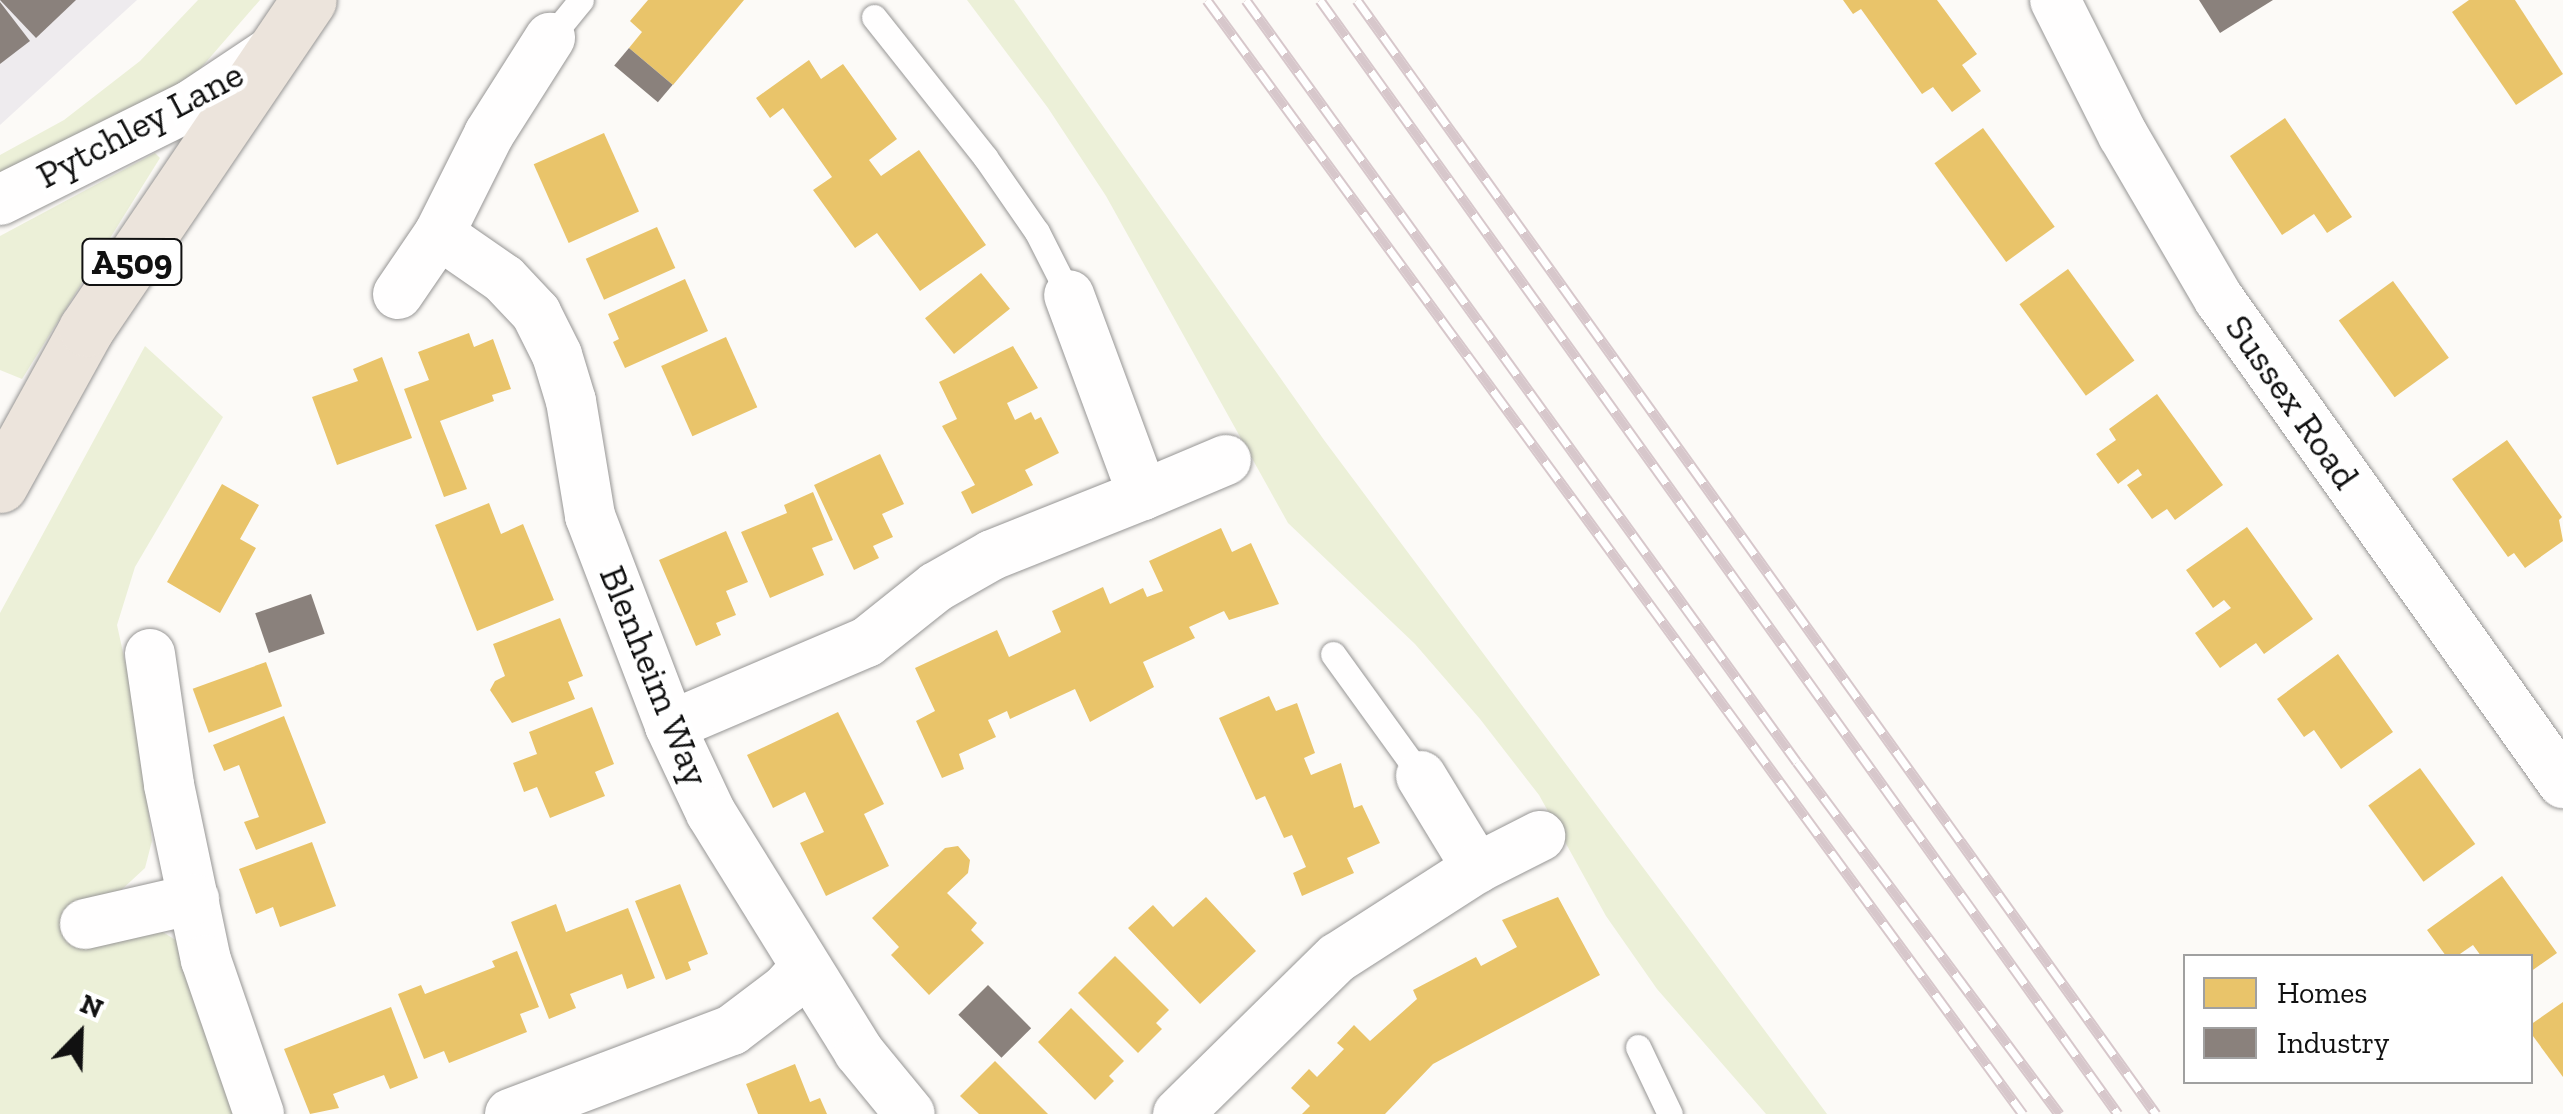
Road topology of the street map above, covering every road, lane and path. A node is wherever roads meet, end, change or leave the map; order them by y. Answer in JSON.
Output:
{"nodes":[{"id":1,"x":309,"y":0,"type":"edge"},
{"id":2,"x":581,"y":0,"type":"edge"},
{"id":3,"x":2055,"y":0,"type":"edge"},
{"id":4,"x":874,"y":16,"type":"dead end"},
{"id":5,"x":550,"y":38,"type":"joint"},
{"id":6,"x":278,"y":48,"type":"junction"},
{"id":7,"x":0,"y":200,"type":"edge"},
{"id":8,"x":439,"y":234,"type":"junction"},
{"id":9,"x":398,"y":294,"type":"dead end"},
{"id":10,"x":1069,"y":294,"type":"joint"},
{"id":11,"x":1226,"y":460,"type":"dead end"},
{"id":12,"x":0,"y":485,"type":"edge"},
{"id":13,"x":1142,"y":494,"type":"junction"},
{"id":14,"x":150,"y":654,"type":"dead end"},
{"id":15,"x":1333,"y":654,"type":"dead end"},
{"id":16,"x":670,"y":726,"type":"junction"},
{"id":17,"x":1421,"y":776,"type":"joint"},
{"id":18,"x":2563,"y":783,"type":"edge"},
{"id":19,"x":1540,"y":836,"type":"dead end"},
{"id":20,"x":1477,"y":868,"type":"junction"},
{"id":21,"x":194,"y":898,"type":"junction"},
{"id":22,"x":85,"y":924,"type":"dead end"},
{"id":23,"x":805,"y":968,"type":"junction"},
{"id":24,"x":1638,"y":1047,"type":"dead end"},
{"id":25,"x":260,"y":1114,"type":"edge"},
{"id":26,"x":510,"y":1114,"type":"edge"},
{"id":27,"x":910,"y":1114,"type":"edge"},
{"id":28,"x":1178,"y":1114,"type":"edge"},
{"id":29,"x":1670,"y":1114,"type":"edge"}],
"edges":[{"from":1,"to":6,"type":"main road","number":"A509"},
{"from":2,"to":5,"type":"lane"},
{"from":3,"to":18,"type":"street","name":"Sussex Road"},
{"from":4,"to":10,"type":"lane"},
{"from":5,"to":8,"type":"street"},
{"from":6,"to":7,"type":"street","name":"Pytchley Lane"},
{"from":6,"to":12,"type":"main road","number":"A509"},
{"from":8,"to":9,"type":"street"},
{"from":8,"to":16,"type":"street","name":"Blenheim Way"},
{"from":10,"to":13,"type":"street"},
{"from":11,"to":13,"type":"street"},
{"from":13,"to":16,"type":"street"},
{"from":14,"to":21,"type":"street"},
{"from":15,"to":17,"type":"lane"},
{"from":16,"to":23,"type":"street","name":"Blenheim Way"},
{"from":17,"to":20,"type":"street"},
{"from":19,"to":20,"type":"street"},
{"from":20,"to":28,"type":"street"},
{"from":21,"to":22,"type":"street"},
{"from":21,"to":25,"type":"street"},
{"from":23,"to":26,"type":"street"},
{"from":23,"to":27,"type":"street","name":"Blenheim Way"},
{"from":24,"to":29,"type":"lane"}]}
